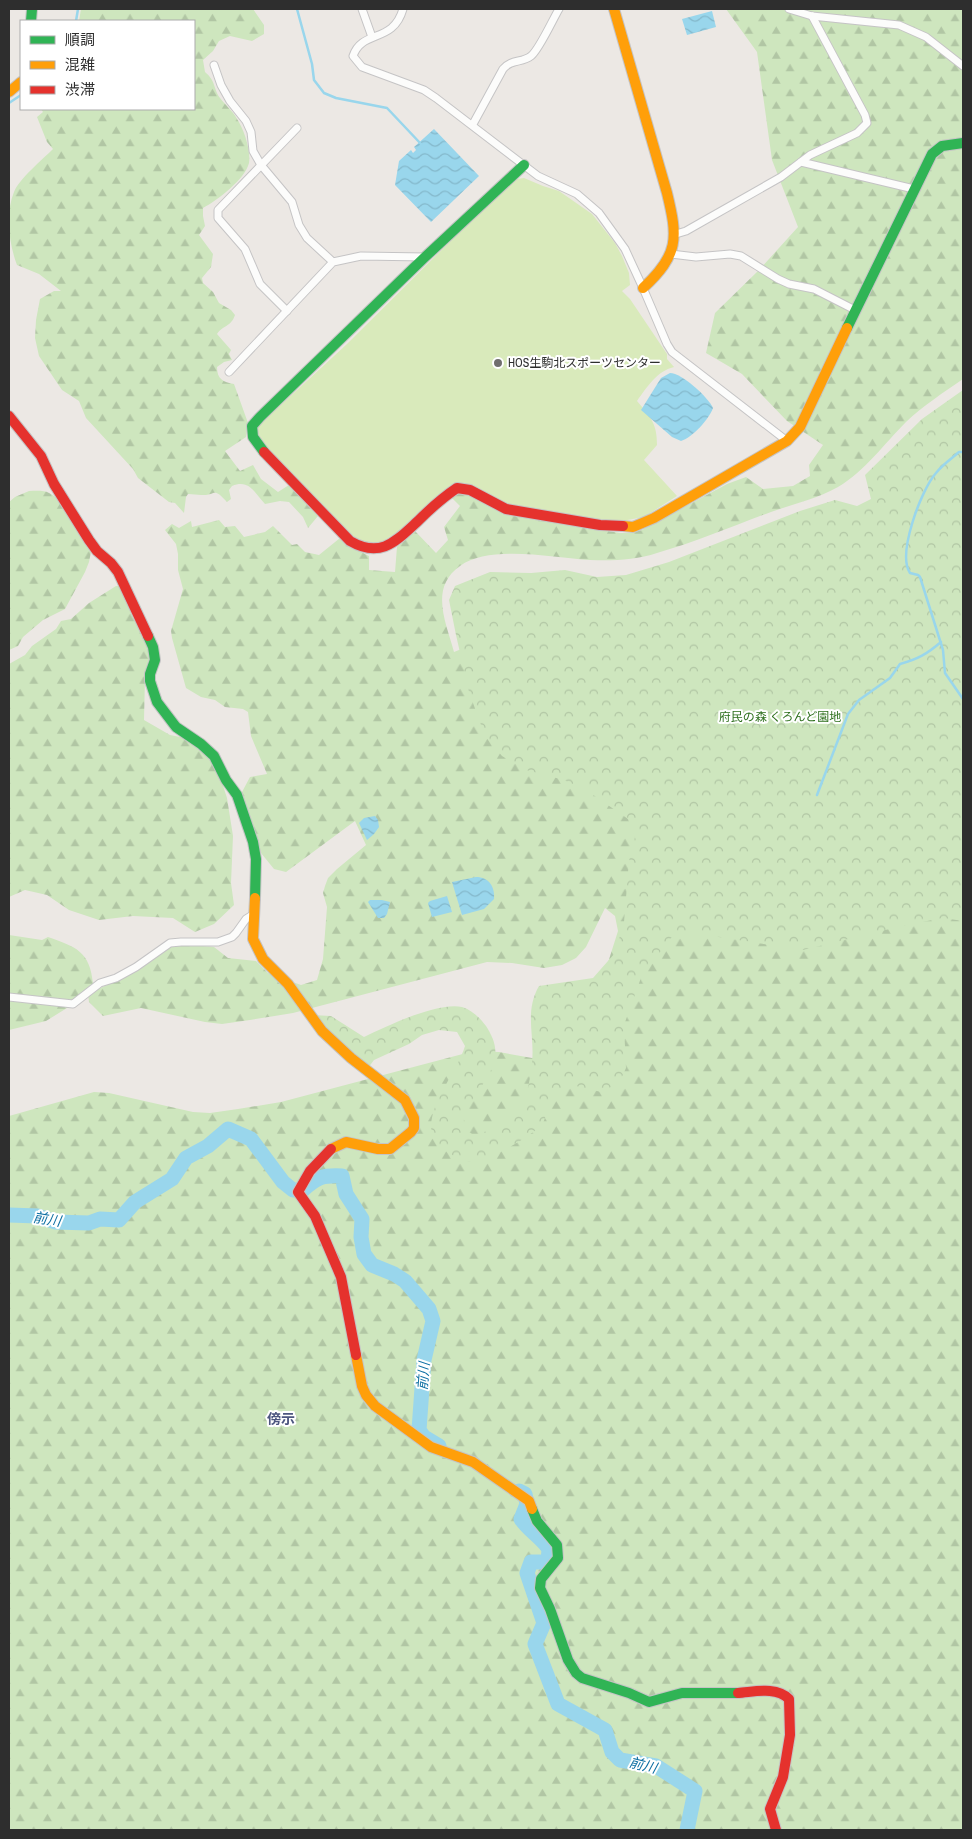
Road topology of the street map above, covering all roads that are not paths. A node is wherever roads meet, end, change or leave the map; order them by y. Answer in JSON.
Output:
{"nodes":[{"id":1,"x":362,"y":9,"type":"edge"},
{"id":2,"x":403,"y":9,"type":"edge"},
{"id":3,"x":559,"y":9,"type":"edge"},
{"id":4,"x":614,"y":9,"type":"edge"},
{"id":5,"x":789,"y":9,"type":"edge"},
{"id":6,"x":812,"y":16,"type":"junction"},
{"id":7,"x":372,"y":37,"type":"junction"},
{"id":8,"x":214,"y":65,"type":"dead end"},
{"id":9,"x":963,"y":66,"type":"edge"},
{"id":10,"x":20,"y":83,"type":"edge"},
{"id":11,"x":9,"y":92,"type":"edge"},
{"id":12,"x":472,"y":124,"type":"junction"},
{"id":13,"x":297,"y":128,"type":"dead end"},
{"id":14,"x":963,"y":143,"type":"edge"},
{"id":15,"x":801,"y":162,"type":"junction"},
{"id":16,"x":261,"y":165,"type":"junction"},
{"id":17,"x":524,"y":165,"type":"junction"},
{"id":18,"x":914,"y":189,"type":"junction"},
{"id":19,"x":676,"y":234,"type":"junction"},
{"id":20,"x":671,"y":254,"type":"junction"},
{"id":21,"x":425,"y":257,"type":"junction"},
{"id":22,"x":333,"y":262,"type":"junction"},
{"id":23,"x":644,"y":288,"type":"junction"},
{"id":24,"x":854,"y":310,"type":"junction"},
{"id":25,"x":287,"y":311,"type":"junction"},
{"id":26,"x":228,"y":372,"type":"dead end"},
{"id":27,"x":9,"y":416,"type":"edge"},
{"id":28,"x":787,"y":442,"type":"junction"},
{"id":29,"x":254,"y":914,"type":"junction"},
{"id":30,"x":9,"y":996,"type":"edge"},
{"id":31,"x":776,"y":1830,"type":"edge"}],
"edges":[{"from":1,"to":7,"type":"street"},
{"from":2,"to":7,"type":"street"},
{"from":3,"to":12,"type":"street"},
{"from":4,"to":19,"type":"street"},
{"from":5,"to":6,"type":"street"},
{"from":6,"to":9,"type":"street"},
{"from":6,"to":15,"type":"street"},
{"from":7,"to":12,"type":"street"},
{"from":8,"to":16,"type":"street"},
{"from":10,"to":11,"type":"street"},
{"from":12,"to":17,"type":"street"},
{"from":13,"to":16,"type":"street"},
{"from":14,"to":18,"type":"street"},
{"from":15,"to":18,"type":"street"},
{"from":15,"to":19,"type":"street"},
{"from":16,"to":22,"type":"street"},
{"from":16,"to":25,"type":"street"},
{"from":17,"to":21,"type":"street"},
{"from":17,"to":23,"type":"street"},
{"from":18,"to":24,"type":"street"},
{"from":19,"to":20,"type":"street"},
{"from":20,"to":23,"type":"street"},
{"from":20,"to":24,"type":"street"},
{"from":21,"to":22,"type":"street"},
{"from":21,"to":28,"type":"street"},
{"from":22,"to":25,"type":"street"},
{"from":23,"to":28,"type":"street"},
{"from":24,"to":28,"type":"street"},
{"from":25,"to":26,"type":"street"},
{"from":27,"to":29,"type":"street"},
{"from":29,"to":30,"type":"street"},
{"from":29,"to":31,"type":"street"}]}
